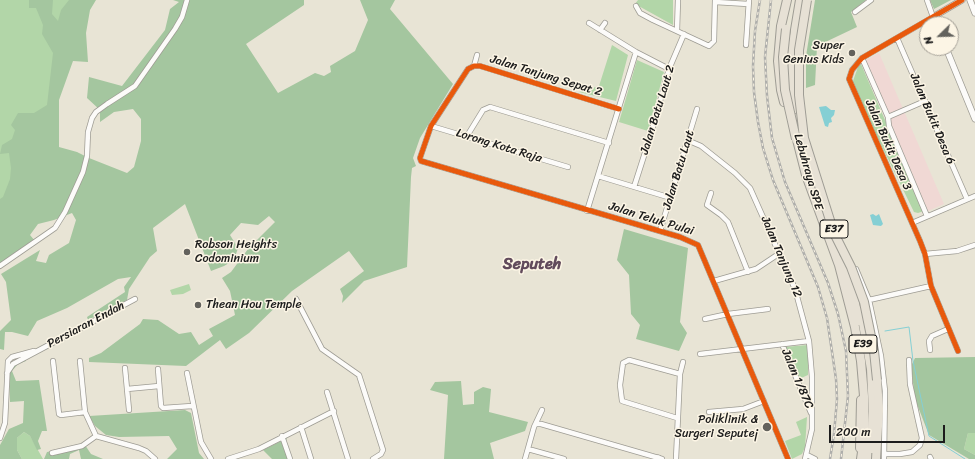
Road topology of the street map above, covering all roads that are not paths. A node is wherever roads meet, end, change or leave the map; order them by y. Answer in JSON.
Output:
{"nodes":[{"id":1,"x":187,"y":0,"type":"edge"},
{"id":2,"x":678,"y":0,"type":"edge"},
{"id":3,"x":787,"y":0,"type":"edge"},
{"id":4,"x":793,"y":0,"type":"edge"},
{"id":5,"x":800,"y":0,"type":"edge"},
{"id":6,"x":808,"y":0,"type":"edge"},
{"id":7,"x":871,"y":0,"type":"edge"},
{"id":8,"x":926,"y":0,"type":"edge"},
{"id":9,"x":962,"y":0,"type":"edge"},
{"id":10,"x":970,"y":0,"type":"edge"},
{"id":11,"x":715,"y":1,"type":"edge"},
{"id":12,"x":749,"y":2,"type":"edge"},
{"id":13,"x":636,"y":6,"type":"dead end"},
{"id":14,"x":974,"y":9,"type":"edge"},
{"id":15,"x":855,"y":12,"type":"dead end"},
{"id":16,"x":933,"y":16,"type":"edge"},
{"id":17,"x":935,"y":16,"type":"edge"},
{"id":18,"x":589,"y":23,"type":"dead end"},
{"id":19,"x":605,"y":23,"type":"dead end"},
{"id":20,"x":919,"y":25,"type":"edge"},
{"id":21,"x":600,"y":30,"type":"junction"},
{"id":22,"x":677,"y":31,"type":"junction"},
{"id":23,"x":684,"y":34,"type":"junction"},
{"id":24,"x":897,"y":38,"type":"junction"},
{"id":25,"x":746,"y":45,"type":"dead end"},
{"id":26,"x":636,"y":52,"type":"junction"},
{"id":27,"x":477,"y":55,"type":"dead end"},
{"id":28,"x":949,"y":56,"type":"edge"},
{"id":29,"x":862,"y":58,"type":"junction"},
{"id":30,"x":474,"y":66,"type":"junction"},
{"id":31,"x":669,"y":69,"type":"junction"},
{"id":32,"x":925,"y":101,"type":"junction"},
{"id":33,"x":619,"y":109,"type":"junction"},
{"id":34,"x":697,"y":109,"type":"dead end"},
{"id":35,"x":888,"y":117,"type":"junction"},
{"id":36,"x":975,"y":119,"type":"edge"},
{"id":37,"x":431,"y":126,"type":"junction"},
{"id":38,"x":467,"y":136,"type":"junction"},
{"id":39,"x":687,"y":140,"type":"junction"},
{"id":40,"x":796,"y":141,"type":"junction"},
{"id":41,"x":609,"y":143,"type":"junction"},
{"id":42,"x":568,"y":167,"type":"dead end"},
{"id":43,"x":598,"y":176,"type":"junction"},
{"id":44,"x":634,"y":187,"type":"junction"},
{"id":45,"x":711,"y":193,"type":"dead end"},
{"id":46,"x":975,"y":196,"type":"edge"},
{"id":47,"x":671,"y":198,"type":"junction"},
{"id":48,"x":967,"y":199,"type":"junction"},
{"id":49,"x":587,"y":211,"type":"junction"},
{"id":50,"x":927,"y":216,"type":"junction"},
{"id":51,"x":912,"y":223,"type":"junction"},
{"id":52,"x":660,"y":231,"type":"junction"},
{"id":53,"x":834,"y":233,"type":"junction"},
{"id":54,"x":840,"y":242,"type":"junction"},
{"id":55,"x":975,"y":246,"type":"edge"},
{"id":56,"x":780,"y":253,"type":"junction"},
{"id":57,"x":924,"y":254,"type":"junction"},
{"id":58,"x":0,"y":266,"type":"edge"},
{"id":59,"x":748,"y":272,"type":"junction"},
{"id":60,"x":714,"y":281,"type":"junction"},
{"id":61,"x":931,"y":286,"type":"junction"},
{"id":62,"x":135,"y":299,"type":"dead end"},
{"id":63,"x":296,"y":299,"type":"dead end"},
{"id":64,"x":869,"y":300,"type":"junction"},
{"id":65,"x":768,"y":309,"type":"dead end"},
{"id":66,"x":728,"y":314,"type":"junction"},
{"id":67,"x":705,"y":319,"type":"dead end"},
{"id":68,"x":948,"y":329,"type":"junction"},
{"id":69,"x":809,"y":341,"type":"junction"},
{"id":70,"x":782,"y":344,"type":"junction"},
{"id":71,"x":743,"y":349,"type":"junction"},
{"id":72,"x":930,"y":350,"type":"dead end"},
{"id":73,"x":958,"y":351,"type":"dead end"},
{"id":74,"x":700,"y":354,"type":"dead end"},
{"id":75,"x":909,"y":360,"type":"dead end"},
{"id":76,"x":53,"y":361,"type":"dead end"},
{"id":77,"x":80,"y":361,"type":"dead end"},
{"id":78,"x":683,"y":362,"type":"dead end"},
{"id":79,"x":125,"y":368,"type":"dead end"},
{"id":80,"x":158,"y":369,"type":"dead end"},
{"id":81,"x":871,"y":369,"type":"junction"},
{"id":82,"x":187,"y":373,"type":"dead end"},
{"id":83,"x":680,"y":374,"type":"junction"},
{"id":84,"x":159,"y":386,"type":"junction"},
{"id":85,"x":127,"y":389,"type":"junction"},
{"id":86,"x":327,"y":392,"type":"dead end"},
{"id":87,"x":764,"y":401,"type":"junction"},
{"id":88,"x":192,"y":406,"type":"junction"},
{"id":89,"x":129,"y":410,"type":"dead end"},
{"id":90,"x":542,"y":410,"type":"dead end"},
{"id":91,"x":879,"y":410,"type":"junction"},
{"id":92,"x":334,"y":411,"type":"junction"},
{"id":93,"x":85,"y":412,"type":"junction"},
{"id":94,"x":709,"y":412,"type":"dead end"},
{"id":95,"x":812,"y":414,"type":"junction"},
{"id":96,"x":677,"y":418,"type":"junction"},
{"id":97,"x":536,"y":424,"type":"junction"},
{"id":98,"x":301,"y":427,"type":"junction"},
{"id":99,"x":96,"y":436,"type":"junction"},
{"id":100,"x":282,"y":436,"type":"junction"},
{"id":101,"x":0,"y":438,"type":"edge"},
{"id":102,"x":528,"y":449,"type":"junction"},
{"id":103,"x":52,"y":453,"type":"dead end"},
{"id":104,"x":884,"y":456,"type":"edge"},
{"id":105,"x":806,"y":457,"type":"edge"},
{"id":106,"x":155,"y":459,"type":"edge"},
{"id":107,"x":211,"y":459,"type":"edge"},
{"id":108,"x":228,"y":459,"type":"edge"},
{"id":109,"x":290,"y":459,"type":"edge"},
{"id":110,"x":311,"y":459,"type":"edge"},
{"id":111,"x":348,"y":459,"type":"edge"},
{"id":112,"x":373,"y":459,"type":"edge"},
{"id":113,"x":525,"y":459,"type":"edge"},
{"id":114,"x":564,"y":459,"type":"edge"},
{"id":115,"x":659,"y":459,"type":"edge"},
{"id":116,"x":676,"y":459,"type":"edge"},
{"id":117,"x":788,"y":459,"type":"edge"},
{"id":118,"x":816,"y":459,"type":"edge"},
{"id":119,"x":860,"y":459,"type":"edge"},
{"id":120,"x":868,"y":459,"type":"edge"},
{"id":121,"x":876,"y":459,"type":"edge"}],
"edges":[{"from":1,"to":58,"type":"street"},
{"from":2,"to":22,"type":"street"},
{"from":3,"to":40,"type":"highway"},
{"from":4,"to":40,"type":"highway","bridge":true},
{"from":5,"to":40,"type":"highway","name":"Lebuhraya SPE","number":"E39","bridge":true},
{"from":6,"to":53,"type":"highway","name":"Lebuhraya SPE","number":"E39","bridge":true},
{"from":6,"to":54,"type":"highway","number":"E37"},
{"from":7,"to":15,"type":"street"},
{"from":8,"to":16,"type":"street"},
{"from":9,"to":17,"type":"street","name":"Jalan Bukit Desa 3"},
{"from":10,"to":14,"type":"street"},
{"from":11,"to":12,"type":"street"},
{"from":11,"to":23,"type":"street"},
{"from":12,"to":25,"type":"street"},
{"from":13,"to":22,"type":"street"},
{"from":18,"to":21,"type":"street"},
{"from":19,"to":21,"type":"street"},
{"from":20,"to":24,"type":"street","name":"Jalan Bukit Desa 3"},
{"from":21,"to":26,"type":"street"},
{"from":22,"to":23,"type":"street"},
{"from":23,"to":31,"type":"street","name":"Jalan Batu Laut 2"},
{"from":24,"to":29,"type":"street","name":"Jalan Bukit Desa 3"},
{"from":24,"to":32,"type":"street","name":"Jalan Bukit Desa 6"},
{"from":26,"to":31,"type":"street"},
{"from":26,"to":33,"type":"street"},
{"from":27,"to":30,"type":"street"},
{"from":28,"to":36,"type":"street"},
{"from":29,"to":35,"type":"street"},
{"from":29,"to":51,"type":"street","name":"Jalan Bukit Desa 3"},
{"from":30,"to":33,"type":"street","name":"Jalan Tanjung Sepat 2"},
{"from":30,"to":37,"type":"street","name":"Jalan Tanjung Sepat 2"},
{"from":31,"to":44,"type":"street","name":"Jalan Batu Laut 2"},
{"from":32,"to":35,"type":"street"},
{"from":32,"to":48,"type":"street","name":"Jalan Bukit Desa 6"},
{"from":33,"to":41,"type":"street"},
{"from":34,"to":39,"type":"street","name":"Jalan Batu Laut"},
{"from":35,"to":50,"type":"street"},
{"from":37,"to":38,"type":"street","name":"Lorong Kota Raja"},
{"from":37,"to":49,"type":"street","name":"Jalan Teluk Pulai"},
{"from":38,"to":41,"type":"street"},
{"from":38,"to":42,"type":"street","name":"Lorong Kota Raja"},
{"from":39,"to":47,"type":"street","name":"Jalan Batu Laut"},
{"from":39,"to":56,"type":"street","name":"Jalan Tanjung 12"},
{"from":40,"to":119,"type":"highway","name":"Lebuhraya SPE","number":"E39"},
{"from":41,"to":43,"type":"street"},
{"from":43,"to":44,"type":"street"},
{"from":43,"to":49,"type":"street"},
{"from":44,"to":47,"type":"street"},
{"from":45,"to":59,"type":"street"},
{"from":46,"to":48,"type":"street"},
{"from":47,"to":52,"type":"street","name":"Jalan Batu Laut"},
{"from":48,"to":50,"type":"street"},
{"from":49,"to":52,"type":"street","name":"Jalan Teluk Pulai"},
{"from":50,"to":51,"type":"street"},
{"from":51,"to":57,"type":"street","name":"Jalan Bukit Desa 3"},
{"from":52,"to":60,"type":"street","name":"Jalan Teluk Pulai"},
{"from":53,"to":91,"type":"highway","bridge":true},
{"from":53,"to":120,"type":"highway","name":"Lebuhraya SPE","number":"E39","bridge":true},
{"from":54,"to":64,"type":"street"},
{"from":54,"to":81,"type":"highway","number":"E37"},
{"from":55,"to":57,"type":"street"},
{"from":56,"to":59,"type":"street"},
{"from":56,"to":69,"type":"street","name":"Jalan Tanjung 12"},
{"from":57,"to":61,"type":"street","name":"Jalan Bukit Desa 3"},
{"from":59,"to":60,"type":"street"},
{"from":60,"to":66,"type":"street","name":"Jalan Teluk Pulai"},
{"from":61,"to":64,"type":"street"},
{"from":61,"to":68,"type":"street","name":"Jalan Bukit Desa 3"},
{"from":62,"to":101,"type":"street","name":"Persiaran Endah"},
{"from":63,"to":112,"type":"street"},
{"from":64,"to":104,"type":"street"},
{"from":65,"to":66,"type":"street"},
{"from":66,"to":67,"type":"street"},
{"from":66,"to":71,"type":"street","name":"Jalan Teluk Pulai"},
{"from":68,"to":72,"type":"street"},
{"from":68,"to":73,"type":"street","name":"Jalan Bukit Desa 3"},
{"from":69,"to":70,"type":"street"},
{"from":69,"to":95,"type":"street","name":"Jalan Tanjung 12"},
{"from":70,"to":71,"type":"street"},
{"from":70,"to":95,"type":"street","name":"Jalan 1/87C"},
{"from":71,"to":74,"type":"street"},
{"from":71,"to":87,"type":"street","name":"Jalan Teluk Pulai"},
{"from":75,"to":104,"type":"street"},
{"from":76,"to":93,"type":"street"},
{"from":77,"to":93,"type":"street"},
{"from":78,"to":83,"type":"street"},
{"from":79,"to":85,"type":"street"},
{"from":80,"to":84,"type":"street"},
{"from":81,"to":91,"type":"highway"},
{"from":81,"to":120,"type":"highway","number":"E37"},
{"from":82,"to":88,"type":"street"},
{"from":83,"to":96,"type":"street"},
{"from":83,"to":96,"type":"street"},
{"from":84,"to":85,"type":"street"},
{"from":84,"to":88,"type":"street"},
{"from":85,"to":89,"type":"street"},
{"from":86,"to":92,"type":"street"},
{"from":87,"to":94,"type":"street"},
{"from":87,"to":117,"type":"street","name":"Jalan Teluk Pulai"},
{"from":88,"to":107,"type":"street"},
{"from":90,"to":97,"type":"street"},
{"from":91,"to":121,"type":"highway"},
{"from":92,"to":98,"type":"street"},
{"from":92,"to":111,"type":"street"},
{"from":93,"to":99,"type":"street"},
{"from":95,"to":105,"type":"street","name":"Jalan Tanjung 12"},
{"from":96,"to":116,"type":"street"},
{"from":97,"to":102,"type":"street"},
{"from":97,"to":115,"type":"street"},
{"from":98,"to":100,"type":"street"},
{"from":98,"to":110,"type":"street"},
{"from":99,"to":103,"type":"street"},
{"from":99,"to":106,"type":"street"},
{"from":100,"to":108,"type":"street"},
{"from":100,"to":109,"type":"street"},
{"from":102,"to":113,"type":"street"},
{"from":102,"to":114,"type":"street"},
{"from":105,"to":118,"type":"street"}]}
